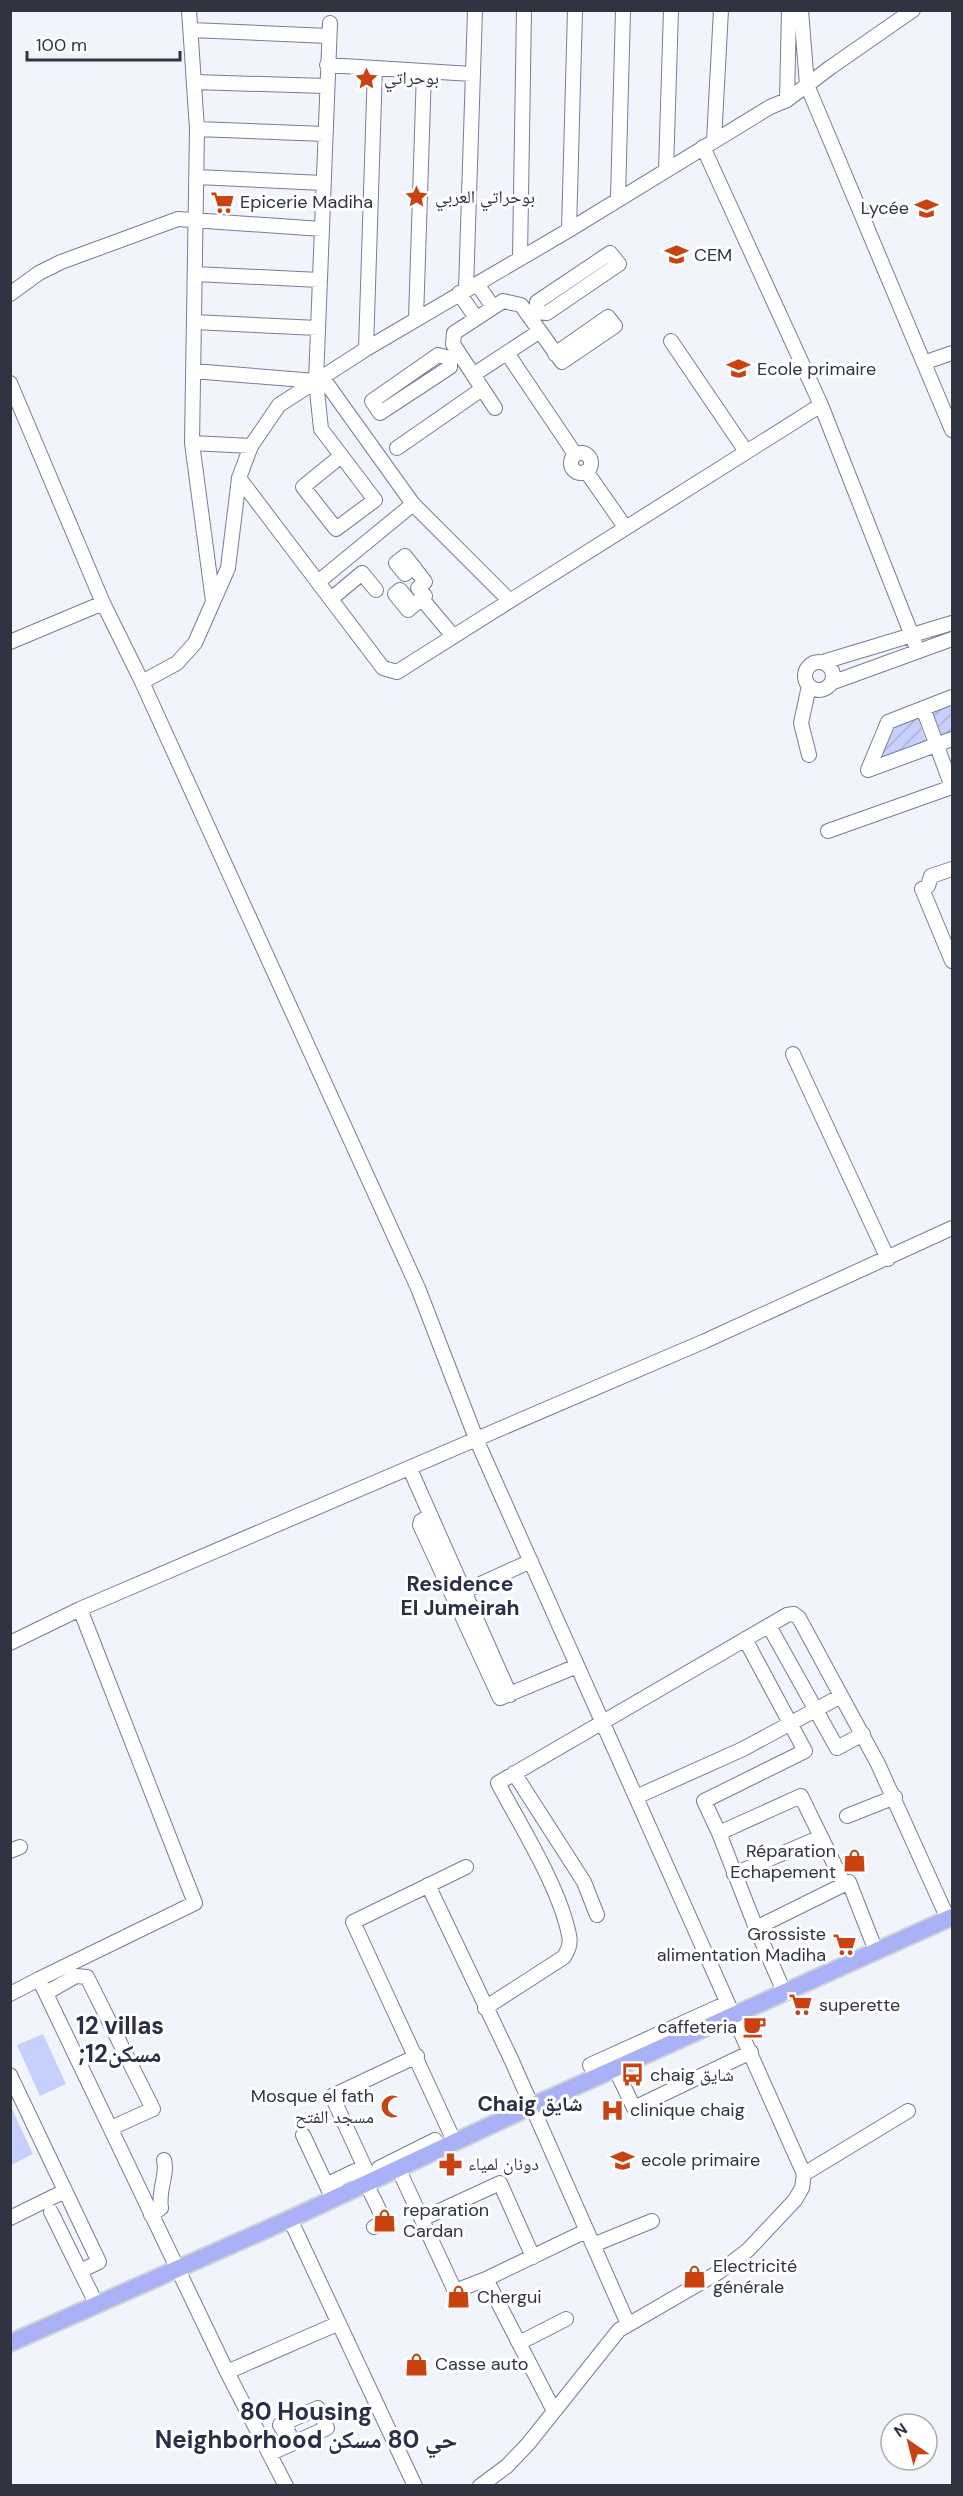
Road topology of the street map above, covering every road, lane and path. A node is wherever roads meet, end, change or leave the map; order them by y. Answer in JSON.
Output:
{"nodes":[{"id":1,"x":189,"y":10,"type":"edge"},
{"id":2,"x":475,"y":10,"type":"edge"},
{"id":3,"x":524,"y":10,"type":"edge"},
{"id":4,"x":575,"y":10,"type":"edge"},
{"id":5,"x":623,"y":10,"type":"edge"},
{"id":6,"x":672,"y":10,"type":"edge"},
{"id":7,"x":721,"y":10,"type":"edge"},
{"id":8,"x":789,"y":10,"type":"edge"},
{"id":9,"x":801,"y":10,"type":"edge"},
{"id":10,"x":913,"y":10,"type":"edge"},
{"id":11,"x":191,"y":30,"type":"junction"},
{"id":12,"x":327,"y":65,"type":"junction"},
{"id":13,"x":375,"y":68,"type":"junction"},
{"id":14,"x":424,"y":71,"type":"junction"},
{"id":15,"x":472,"y":74,"type":"junction"},
{"id":16,"x":194,"y":82,"type":"junction"},
{"id":17,"x":807,"y":85,"type":"junction"},
{"id":18,"x":326,"y":86,"type":"junction"},
{"id":19,"x":788,"y":100,"type":"junction"},
{"id":20,"x":197,"y":129,"type":"junction"},
{"id":21,"x":324,"y":134,"type":"junction"},
{"id":22,"x":709,"y":144,"type":"junction"},
{"id":23,"x":666,"y":170,"type":"junction"},
{"id":24,"x":197,"y":177,"type":"junction"},
{"id":25,"x":323,"y":183,"type":"junction"},
{"id":26,"x":618,"y":198,"type":"junction"},
{"id":27,"x":195,"y":220,"type":"junction"},
{"id":28,"x":322,"y":229,"type":"junction"},
{"id":29,"x":569,"y":230,"type":"junction"},
{"id":30,"x":520,"y":258,"type":"junction"},
{"id":31,"x":195,"y":274,"type":"junction"},
{"id":32,"x":320,"y":280,"type":"junction"},
{"id":33,"x":467,"y":288,"type":"junction"},
{"id":34,"x":10,"y":294,"type":"edge"},
{"id":35,"x":493,"y":307,"type":"junction"},
{"id":36,"x":532,"y":314,"type":"junction"},
{"id":37,"x":476,"y":318,"type":"junction"},
{"id":38,"x":416,"y":319,"type":"junction"},
{"id":39,"x":194,"y":322,"type":"junction"},
{"id":40,"x":318,"y":328,"type":"junction"},
{"id":41,"x":540,"y":331,"type":"junction"},
{"id":42,"x":671,"y":341,"type":"dead end"},
{"id":43,"x":366,"y":349,"type":"junction"},
{"id":44,"x":507,"y":353,"type":"junction"},
{"id":45,"x":952,"y":353,"type":"edge"},
{"id":46,"x":555,"y":354,"type":"dead end"},
{"id":47,"x":454,"y":355,"type":"junction"},
{"id":48,"x":926,"y":362,"type":"junction"},
{"id":49,"x":193,"y":371,"type":"junction"},
{"id":50,"x":473,"y":375,"type":"junction"},
{"id":51,"x":319,"y":379,"type":"junction"},
{"id":52,"x":10,"y":383,"type":"edge"},
{"id":53,"x":482,"y":389,"type":"junction"},
{"id":54,"x":821,"y":405,"type":"junction"},
{"id":55,"x":495,"y":408,"type":"dead end"},
{"id":56,"x":952,"y":430,"type":"edge"},
{"id":57,"x":192,"y":443,"type":"junction"},
{"id":58,"x":251,"y":446,"type":"junction"},
{"id":59,"x":397,"y":448,"type":"dead end"},
{"id":60,"x":745,"y":450,"type":"junction"},
{"id":61,"x":341,"y":456,"type":"junction"},
{"id":62,"x":239,"y":478,"type":"junction"},
{"id":63,"x":413,"y":504,"type":"junction"},
{"id":64,"x":625,"y":527,"type":"junction"},
{"id":65,"x":414,"y":567,"type":"dead end"},
{"id":66,"x":318,"y":582,"type":"junction"},
{"id":67,"x":376,"y":590,"type":"dead end"},
{"id":68,"x":331,"y":599,"type":"junction"},
{"id":69,"x":510,"y":600,"type":"junction"},
{"id":70,"x":213,"y":602,"type":"junction"},
{"id":71,"x":103,"y":603,"type":"junction"},
{"id":72,"x":952,"y":623,"type":"edge"},
{"id":73,"x":453,"y":636,"type":"junction"},
{"id":74,"x":914,"y":636,"type":"junction"},
{"id":75,"x":952,"y":639,"type":"edge"},
{"id":76,"x":10,"y":642,"type":"edge"},
{"id":77,"x":918,"y":651,"type":"junction"},
{"id":78,"x":823,"y":662,"type":"junction"},
{"id":79,"x":142,"y":682,"type":"junction"},
{"id":80,"x":831,"y":683,"type":"junction"},
{"id":81,"x":809,"y":686,"type":"junction"},
{"id":82,"x":952,"y":697,"type":"edge"},
{"id":83,"x":923,"y":708,"type":"junction"},
{"id":84,"x":952,"y":740,"type":"edge"},
{"id":85,"x":937,"y":745,"type":"junction"},
{"id":86,"x":809,"y":755,"type":"dead end"},
{"id":87,"x":952,"y":787,"type":"edge"},
{"id":88,"x":828,"y":831,"type":"dead end"},
{"id":89,"x":952,"y":868,"type":"edge"},
{"id":90,"x":952,"y":961,"type":"edge"},
{"id":91,"x":793,"y":1054,"type":"dead end"},
{"id":92,"x":952,"y":1228,"type":"edge"},
{"id":93,"x":888,"y":1258,"type":"junction"},
{"id":94,"x":477,"y":1441,"type":"junction"},
{"id":95,"x":411,"y":1469,"type":"junction"},
{"id":96,"x":431,"y":1516,"type":"junction"},
{"id":97,"x":531,"y":1561,"type":"junction"},
{"id":98,"x":465,"y":1591,"type":"junction"},
{"id":99,"x":80,"y":1610,"type":"junction"},
{"id":100,"x":769,"y":1626,"type":"junction"},
{"id":101,"x":745,"y":1639,"type":"junction"},
{"id":102,"x":10,"y":1643,"type":"edge"},
{"id":103,"x":577,"y":1665,"type":"junction"},
{"id":104,"x":510,"y":1695,"type":"junction"},
{"id":105,"x":841,"y":1696,"type":"junction"},
{"id":106,"x":817,"y":1710,"type":"junction"},
{"id":107,"x":603,"y":1722,"type":"junction"},
{"id":108,"x":792,"y":1724,"type":"junction"},
{"id":109,"x":863,"y":1734,"type":"junction"},
{"id":110,"x":514,"y":1773,"type":"junction"},
{"id":111,"x":636,"y":1797,"type":"junction"},
{"id":112,"x":895,"y":1797,"type":"junction"},
{"id":113,"x":847,"y":1815,"type":"dead end"},
{"id":114,"x":719,"y":1833,"type":"junction"},
{"id":115,"x":821,"y":1837,"type":"junction"},
{"id":116,"x":466,"y":1867,"type":"dead end"},
{"id":117,"x":734,"y":1874,"type":"junction"},
{"id":118,"x":844,"y":1884,"type":"junction"},
{"id":119,"x":428,"y":1885,"type":"junction"},
{"id":120,"x":597,"y":1915,"type":"dead end"},
{"id":121,"x":950,"y":1918,"type":"edge"},
{"id":122,"x":756,"y":1928,"type":"junction"},
{"id":123,"x":876,"y":1951,"type":"junction"},
{"id":124,"x":39,"y":1979,"type":"junction"},
{"id":125,"x":46,"y":1993,"type":"junction"},
{"id":126,"x":10,"y":1994,"type":"edge"},
{"id":127,"x":785,"y":1994,"type":"junction"},
{"id":128,"x":485,"y":2008,"type":"junction"},
{"id":129,"x":730,"y":2010,"type":"junction"},
{"id":130,"x":751,"y":2052,"type":"junction"},
{"id":131,"x":417,"y":2056,"type":"junction"},
{"id":132,"x":615,"y":2068,"type":"junction"},
{"id":133,"x":10,"y":2075,"type":"edge"},
{"id":134,"x":596,"y":2077,"type":"junction"},
{"id":135,"x":532,"y":2106,"type":"junction"},
{"id":136,"x":908,"y":2111,"type":"dead end"},
{"id":137,"x":111,"y":2128,"type":"junction"},
{"id":138,"x":303,"y":2135,"type":"dead end"},
{"id":139,"x":455,"y":2143,"type":"junction"},
{"id":140,"x":164,"y":2160,"type":"dead end"},
{"id":141,"x":804,"y":2174,"type":"junction"},
{"id":142,"x":376,"y":2179,"type":"junction"},
{"id":143,"x":56,"y":2192,"type":"junction"},
{"id":144,"x":337,"y":2197,"type":"junction"},
{"id":145,"x":17,"y":2211,"type":"edge"},
{"id":146,"x":51,"y":2212,"type":"dead end"},
{"id":147,"x":151,"y":2215,"type":"junction"},
{"id":148,"x":10,"y":2218,"type":"edge"},
{"id":149,"x":290,"y":2219,"type":"junction"},
{"id":150,"x":422,"y":2219,"type":"junction"},
{"id":151,"x":652,"y":2220,"type":"dead end"},
{"id":152,"x":374,"y":2227,"type":"dead end"},
{"id":153,"x":586,"y":2231,"type":"junction"},
{"id":154,"x":593,"y":2245,"type":"junction"},
{"id":155,"x":533,"y":2257,"type":"junction"},
{"id":156,"x":178,"y":2269,"type":"junction"},
{"id":157,"x":80,"y":2271,"type":"junction"},
{"id":158,"x":486,"y":2279,"type":"junction"},
{"id":159,"x":97,"y":2305,"type":"junction"},
{"id":160,"x":566,"y":2319,"type":"dead end"},
{"id":161,"x":338,"y":2324,"type":"junction"},
{"id":162,"x":628,"y":2324,"type":"junction"},
{"id":163,"x":10,"y":2343,"type":"edge"},
{"id":164,"x":519,"y":2343,"type":"junction"},
{"id":165,"x":227,"y":2372,"type":"junction"},
{"id":166,"x":554,"y":2411,"type":"junction"},
{"id":167,"x":293,"y":2443,"type":"dead end"},
{"id":168,"x":271,"y":2453,"type":"junction"},
{"id":169,"x":286,"y":2486,"type":"edge"},
{"id":170,"x":415,"y":2486,"type":"edge"},
{"id":171,"x":480,"y":2486,"type":"edge"}],
"edges":[{"from":1,"to":11,"type":"street"},
{"from":2,"to":15,"type":"street"},
{"from":3,"to":30,"type":"street"},
{"from":4,"to":29,"type":"street"},
{"from":5,"to":26,"type":"street"},
{"from":6,"to":23,"type":"street"},
{"from":7,"to":22,"type":"street"},
{"from":8,"to":19,"type":"street"},
{"from":9,"to":17,"type":"street"},
{"from":10,"to":17,"type":"street"},
{"from":11,"to":12,"type":"street"},
{"from":11,"to":16,"type":"street"},
{"from":12,"to":13,"type":"street"},
{"from":12,"to":18,"type":"street"},
{"from":13,"to":14,"type":"street"},
{"from":13,"to":43,"type":"street"},
{"from":14,"to":15,"type":"street"},
{"from":14,"to":38,"type":"street"},
{"from":15,"to":33,"type":"street"},
{"from":16,"to":18,"type":"street"},
{"from":16,"to":20,"type":"street"},
{"from":17,"to":19,"type":"street"},
{"from":17,"to":48,"type":"street"},
{"from":18,"to":21,"type":"street"},
{"from":19,"to":22,"type":"street"},
{"from":20,"to":21,"type":"street"},
{"from":20,"to":24,"type":"street"},
{"from":21,"to":25,"type":"street"},
{"from":22,"to":23,"type":"street"},
{"from":22,"to":54,"type":"street"},
{"from":23,"to":26,"type":"street"},
{"from":24,"to":25,"type":"street"},
{"from":24,"to":27,"type":"street"},
{"from":25,"to":28,"type":"street"},
{"from":26,"to":29,"type":"street"},
{"from":27,"to":28,"type":"street"},
{"from":27,"to":31,"type":"street"},
{"from":27,"to":34,"type":"street"},
{"from":28,"to":32,"type":"street"},
{"from":29,"to":30,"type":"street"},
{"from":30,"to":33,"type":"street"},
{"from":31,"to":32,"type":"street"},
{"from":31,"to":39,"type":"street"},
{"from":32,"to":40,"type":"street"},
{"from":33,"to":35,"type":"street"},
{"from":33,"to":37,"type":"street"},
{"from":33,"to":38,"type":"street"},
{"from":35,"to":36,"type":"street"},
{"from":35,"to":37,"type":"street"},
{"from":36,"to":36,"type":"street"},
{"from":36,"to":41,"type":"street"},
{"from":37,"to":47,"type":"street"},
{"from":38,"to":43,"type":"street"},
{"from":39,"to":40,"type":"street"},
{"from":39,"to":49,"type":"street"},
{"from":40,"to":51,"type":"street"},
{"from":41,"to":44,"type":"street"},
{"from":41,"to":46,"type":"street"},
{"from":42,"to":60,"type":"street"},
{"from":43,"to":51,"type":"street"},
{"from":44,"to":50,"type":"street"},
{"from":44,"to":64,"type":"street"},
{"from":45,"to":48,"type":"street"},
{"from":47,"to":47,"type":"street"},
{"from":47,"to":50,"type":"street"},
{"from":48,"to":56,"type":"street"},
{"from":49,"to":51,"type":"street"},
{"from":49,"to":57,"type":"street"},
{"from":50,"to":53,"type":"street"},
{"from":51,"to":58,"type":"street"},
{"from":51,"to":61,"type":"street"},
{"from":51,"to":63,"type":"street"},
{"from":52,"to":71,"type":"street"},
{"from":53,"to":55,"type":"street"},
{"from":53,"to":59,"type":"street"},
{"from":54,"to":60,"type":"street"},
{"from":54,"to":74,"type":"street"},
{"from":57,"to":58,"type":"street"},
{"from":57,"to":70,"type":"street"},
{"from":58,"to":62,"type":"street"},
{"from":60,"to":64,"type":"street"},
{"from":61,"to":61,"type":"street"},
{"from":62,"to":66,"type":"street"},
{"from":62,"to":70,"type":"street"},
{"from":63,"to":66,"type":"street"},
{"from":63,"to":69,"type":"street"},
{"from":64,"to":69,"type":"street"},
{"from":65,"to":73,"type":"street"},
{"from":66,"to":68,"type":"street"},
{"from":67,"to":68,"type":"street"},
{"from":68,"to":73,"type":"street"},
{"from":69,"to":73,"type":"street"},
{"from":70,"to":79,"type":"street"},
{"from":71,"to":76,"type":"street"},
{"from":71,"to":79,"type":"street"},
{"from":72,"to":74,"type":"street"},
{"from":74,"to":77,"type":"street"},
{"from":74,"to":78,"type":"street"},
{"from":75,"to":77,"type":"street"},
{"from":77,"to":80,"type":"street"},
{"from":78,"to":80,"type":"street"},
{"from":78,"to":81,"type":"street"},
{"from":79,"to":94,"type":"street"},
{"from":80,"to":81,"type":"street"},
{"from":81,"to":86,"type":"street"},
{"from":82,"to":83,"type":"street"},
{"from":83,"to":85,"type":"street"},
{"from":83,"to":85,"type":"street"},
{"from":84,"to":85,"type":"street"},
{"from":85,"to":87,"type":"street"},
{"from":87,"to":88,"type":"street"},
{"from":89,"to":90,"type":"street"},
{"from":91,"to":93,"type":"street"},
{"from":92,"to":93,"type":"street"},
{"from":93,"to":94,"type":"street"},
{"from":94,"to":95,"type":"street"},
{"from":94,"to":97,"type":"street"},
{"from":95,"to":96,"type":"street"},
{"from":95,"to":99,"type":"street"},
{"from":96,"to":98,"type":"street"},
{"from":96,"to":104,"type":"street"},
{"from":97,"to":98,"type":"street"},
{"from":97,"to":103,"type":"street"},
{"from":98,"to":104,"type":"street"},
{"from":99,"to":102,"type":"street"},
{"from":99,"to":124,"type":"street"},
{"from":100,"to":101,"type":"street"},
{"from":100,"to":105,"type":"street"},
{"from":100,"to":106,"type":"street"},
{"from":101,"to":107,"type":"street"},
{"from":101,"to":108,"type":"street"},
{"from":103,"to":104,"type":"street"},
{"from":103,"to":107,"type":"street"},
{"from":105,"to":106,"type":"street"},
{"from":105,"to":109,"type":"street"},
{"from":106,"to":108,"type":"street"},
{"from":106,"to":109,"type":"street"},
{"from":107,"to":110,"type":"street"},
{"from":107,"to":111,"type":"street"},
{"from":108,"to":111,"type":"street"},
{"from":108,"to":114,"type":"street"},
{"from":109,"to":112,"type":"street"},
{"from":110,"to":120,"type":"street"},
{"from":110,"to":128,"type":"street"},
{"from":111,"to":129,"type":"street"},
{"from":112,"to":113,"type":"street"},
{"from":112,"to":121,"type":"street"},
{"from":114,"to":115,"type":"street"},
{"from":114,"to":117,"type":"street"},
{"from":115,"to":117,"type":"street"},
{"from":115,"to":118,"type":"street"},
{"from":116,"to":119,"type":"street"},
{"from":117,"to":122,"type":"street"},
{"from":118,"to":122,"type":"street"},
{"from":118,"to":123,"type":"street"},
{"from":119,"to":128,"type":"street"},
{"from":119,"to":131,"type":"street"},
{"from":121,"to":123,"type":"main road"},
{"from":122,"to":127,"type":"street"},
{"from":123,"to":127,"type":"main road"},
{"from":124,"to":125,"type":"street"},
{"from":124,"to":126,"type":"street"},
{"from":125,"to":137,"type":"street"},
{"from":125,"to":137,"type":"street"},
{"from":127,"to":129,"type":"main road"},
{"from":128,"to":135,"type":"street"},
{"from":129,"to":130,"type":"street"},
{"from":129,"to":132,"type":"main road"},
{"from":129,"to":134,"type":"street"},
{"from":130,"to":132,"type":"street"},
{"from":130,"to":141,"type":"street"},
{"from":131,"to":139,"type":"street"},
{"from":131,"to":142,"type":"street"},
{"from":132,"to":134,"type":"main road"},
{"from":133,"to":143,"type":"street"},
{"from":134,"to":135,"type":"main road"},
{"from":135,"to":139,"type":"main road"},
{"from":135,"to":153,"type":"street"},
{"from":136,"to":141,"type":"street"},
{"from":137,"to":147,"type":"street"},
{"from":138,"to":144,"type":"street"},
{"from":139,"to":142,"type":"main road"},
{"from":140,"to":147,"type":"street"},
{"from":141,"to":162,"type":"street"},
{"from":142,"to":144,"type":"main road"},
{"from":142,"to":150,"type":"street"},
{"from":142,"to":152,"type":"street"},
{"from":143,"to":145,"type":"street"},
{"from":143,"to":157,"type":"street"},
{"from":144,"to":149,"type":"main road"},
{"from":145,"to":148,"type":"street"},
{"from":146,"to":157,"type":"street"},
{"from":147,"to":156,"type":"street"},
{"from":149,"to":156,"type":"main road"},
{"from":149,"to":161,"type":"street"},
{"from":150,"to":155,"type":"street"},
{"from":150,"to":158,"type":"street"},
{"from":151,"to":154,"type":"street"},
{"from":153,"to":154,"type":"street"},
{"from":153,"to":155,"type":"street"},
{"from":154,"to":162,"type":"street"},
{"from":155,"to":158,"type":"street"},
{"from":156,"to":159,"type":"main road"},
{"from":156,"to":165,"type":"street"},
{"from":157,"to":159,"type":"street"},
{"from":158,"to":164,"type":"street"},
{"from":159,"to":163,"type":"main road"},
{"from":160,"to":164,"type":"street"},
{"from":161,"to":165,"type":"street"},
{"from":161,"to":170,"type":"street"},
{"from":162,"to":166,"type":"street"},
{"from":164,"to":166,"type":"street"},
{"from":165,"to":168,"type":"street"},
{"from":166,"to":171,"type":"street"},
{"from":167,"to":168,"type":"street"},
{"from":168,"to":169,"type":"street"}]}
